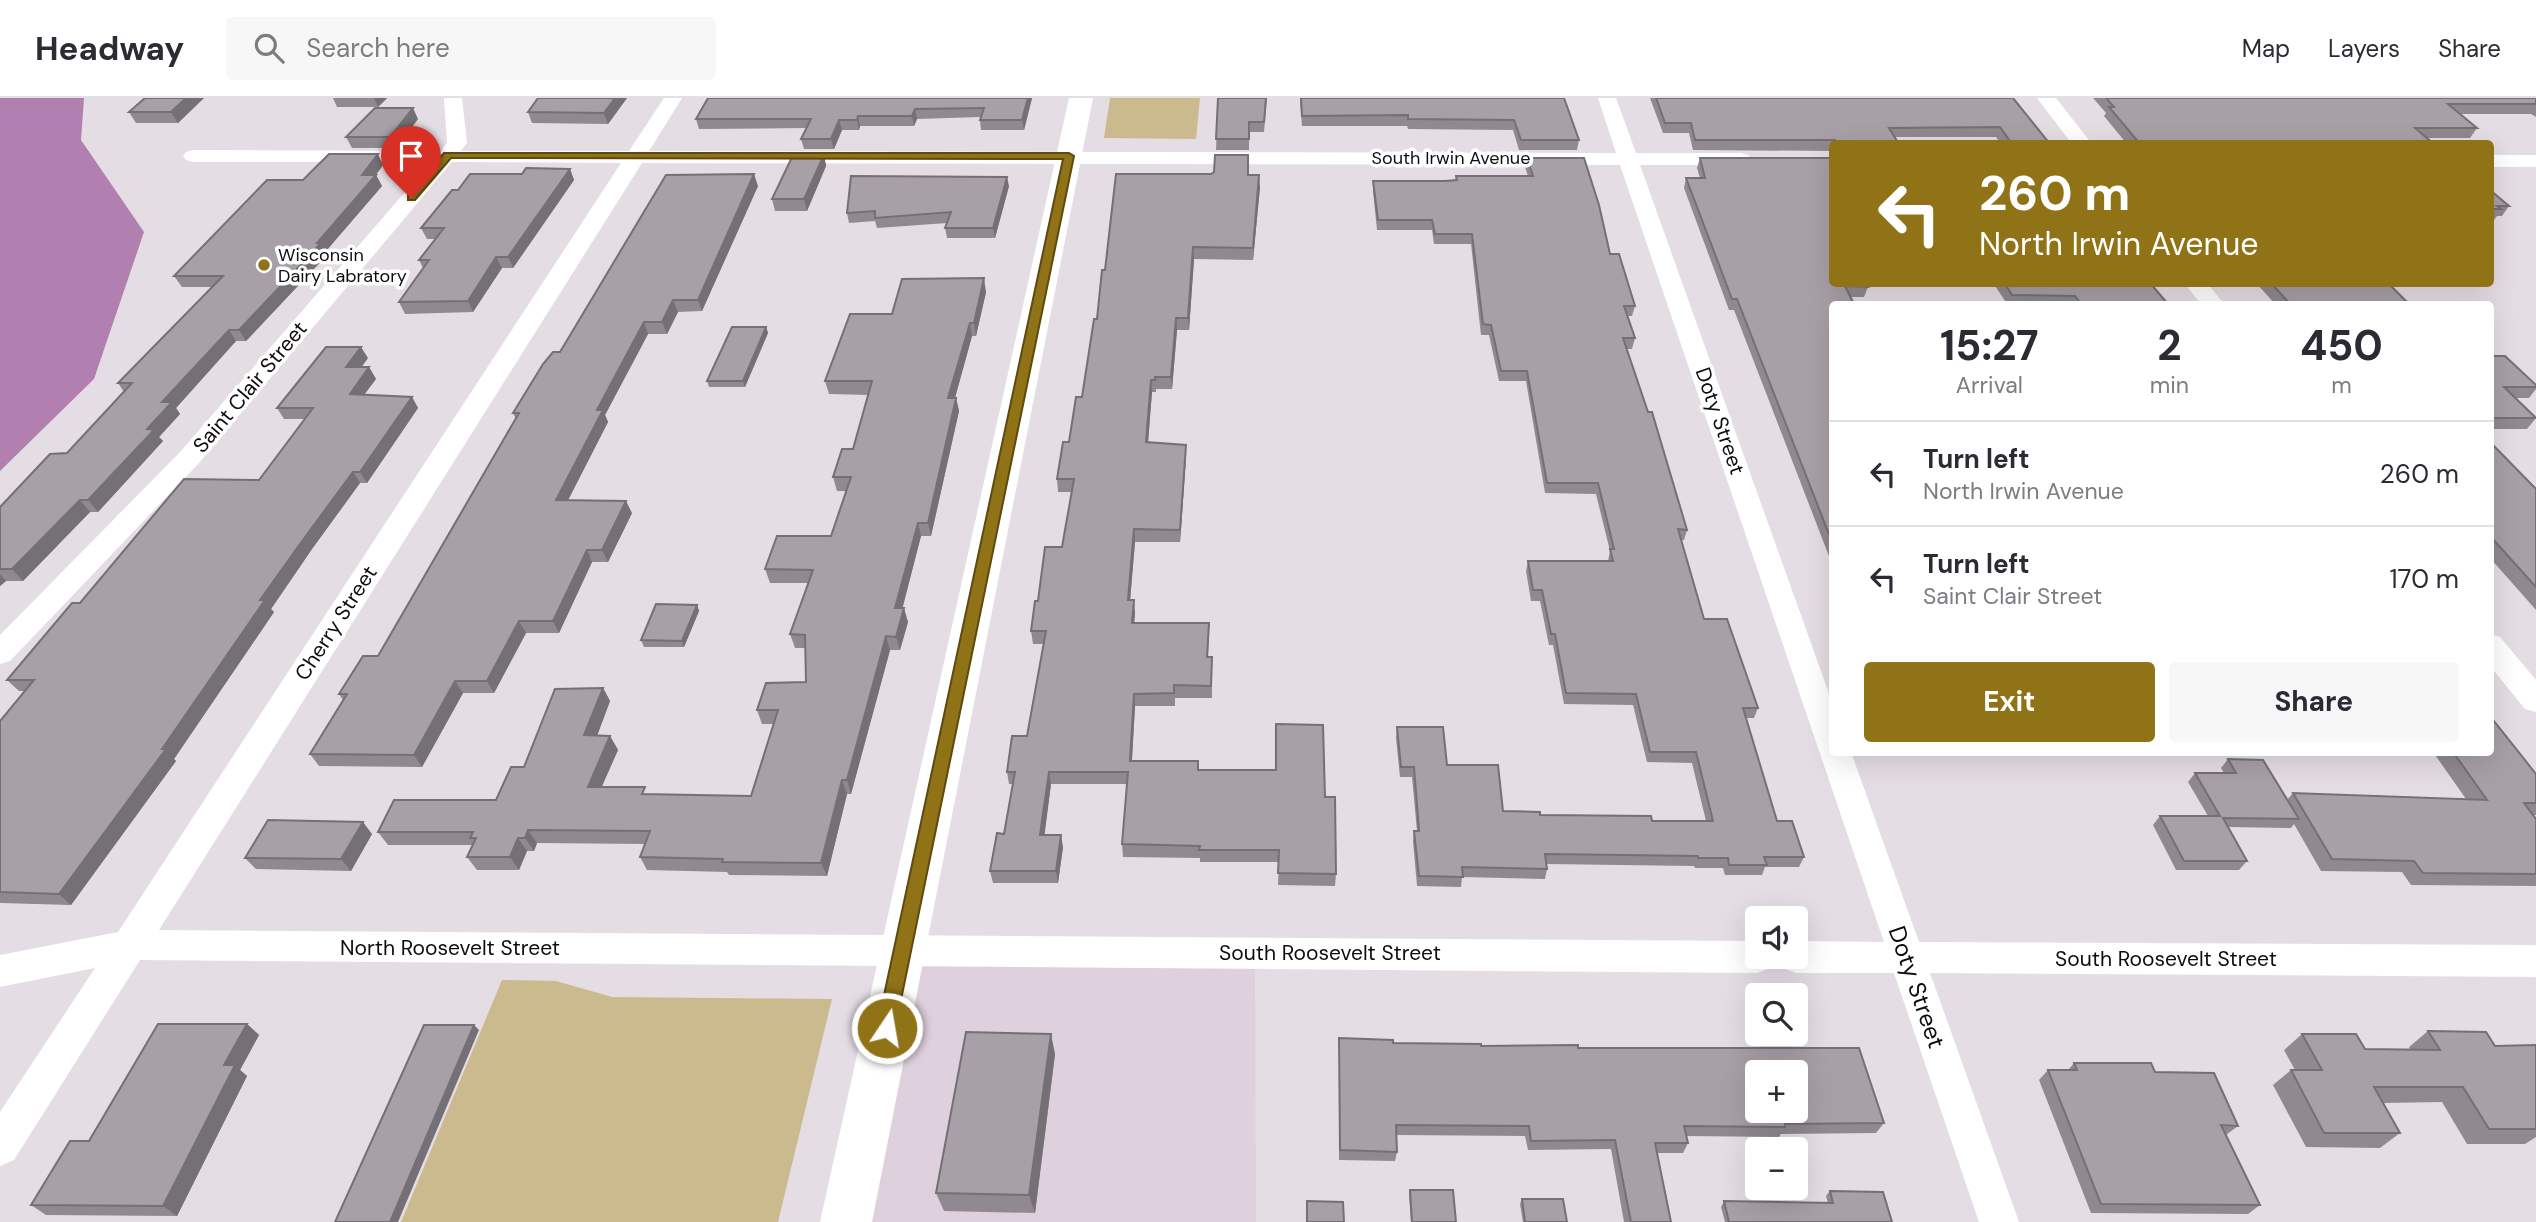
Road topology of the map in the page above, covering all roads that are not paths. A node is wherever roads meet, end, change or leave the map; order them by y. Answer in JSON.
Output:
{"nodes":[{"id":1,"x":453,"y":98,"type":"edge"},
{"id":2,"x":673,"y":98,"type":"edge"},
{"id":3,"x":1081,"y":98,"type":"edge"},
{"id":4,"x":1607,"y":98,"type":"edge"},
{"id":5,"x":2046,"y":98,"type":"edge"},
{"id":6,"x":2080,"y":140,"type":"edge"},
{"id":7,"x":448,"y":155,"type":"junction"},
{"id":8,"x":636,"y":155,"type":"junction"},
{"id":9,"x":193,"y":156,"type":"dead end"},
{"id":10,"x":1069,"y":156,"type":"junction"},
{"id":11,"x":1628,"y":158,"type":"junction"},
{"id":12,"x":1765,"y":159,"type":"edge"},
{"id":13,"x":2494,"y":161,"type":"edge"},
{"id":14,"x":2536,"y":161,"type":"edge"},
{"id":15,"x":2199,"y":287,"type":"edge"},
{"id":16,"x":2210,"y":301,"type":"edge"},
{"id":17,"x":2494,"y":650,"type":"edge"},
{"id":18,"x":0,"y":653,"type":"edge"},
{"id":19,"x":2536,"y":701,"type":"edge"},
{"id":20,"x":1829,"y":736,"type":"edge"},
{"id":21,"x":1836,"y":756,"type":"edge"},
{"id":22,"x":130,"y":945,"type":"junction"},
{"id":23,"x":903,"y":950,"type":"junction"},
{"id":24,"x":1745,"y":957,"type":"edge"},
{"id":25,"x":1808,"y":957,"type":"edge"},
{"id":26,"x":1906,"y":957,"type":"junction"},
{"id":27,"x":2536,"y":961,"type":"edge"},
{"id":28,"x":0,"y":971,"type":"edge"},
{"id":29,"x":0,"y":1147,"type":"edge"},
{"id":30,"x":846,"y":1222,"type":"edge"},
{"id":31,"x":1999,"y":1222,"type":"edge"}],
"edges":[{"from":1,"to":7,"type":"street","name":"Saint Clair Street"},
{"from":2,"to":8,"type":"street","name":"Cherry Street"},
{"from":3,"to":10,"type":"street"},
{"from":4,"to":11,"type":"street","name":"Doty Street"},
{"from":5,"to":6,"type":"street"},
{"from":7,"to":8,"type":"street","name":"South Irwin Avenue"},
{"from":7,"to":9,"type":"street","name":"South Irwin Avenue"},
{"from":7,"to":18,"type":"street","name":"Saint Clair Street"},
{"from":8,"to":10,"type":"street","name":"South Irwin Avenue"},
{"from":8,"to":22,"type":"street","name":"Cherry Street"},
{"from":10,"to":11,"type":"street","name":"South Irwin Avenue"},
{"from":10,"to":23,"type":"street"},
{"from":11,"to":12,"type":"street","name":"South Irwin Avenue"},
{"from":11,"to":20,"type":"street","name":"Doty Street"},
{"from":13,"to":14,"type":"street"},
{"from":15,"to":16,"type":"street"},
{"from":17,"to":19,"type":"street"},
{"from":21,"to":26,"type":"street","name":"Doty Street"},
{"from":22,"to":23,"type":"street","name":"North Roosevelt Street"},
{"from":22,"to":28,"type":"street","name":"North Roosevelt Street"},
{"from":22,"to":29,"type":"street","name":"Cherry Street"},
{"from":23,"to":24,"type":"street","name":"South Roosevelt Street"},
{"from":23,"to":30,"type":"street"},
{"from":25,"to":26,"type":"street","name":"South Roosevelt Street"},
{"from":26,"to":27,"type":"street","name":"South Roosevelt Street"},
{"from":26,"to":31,"type":"street","name":"Doty Street"}]}
